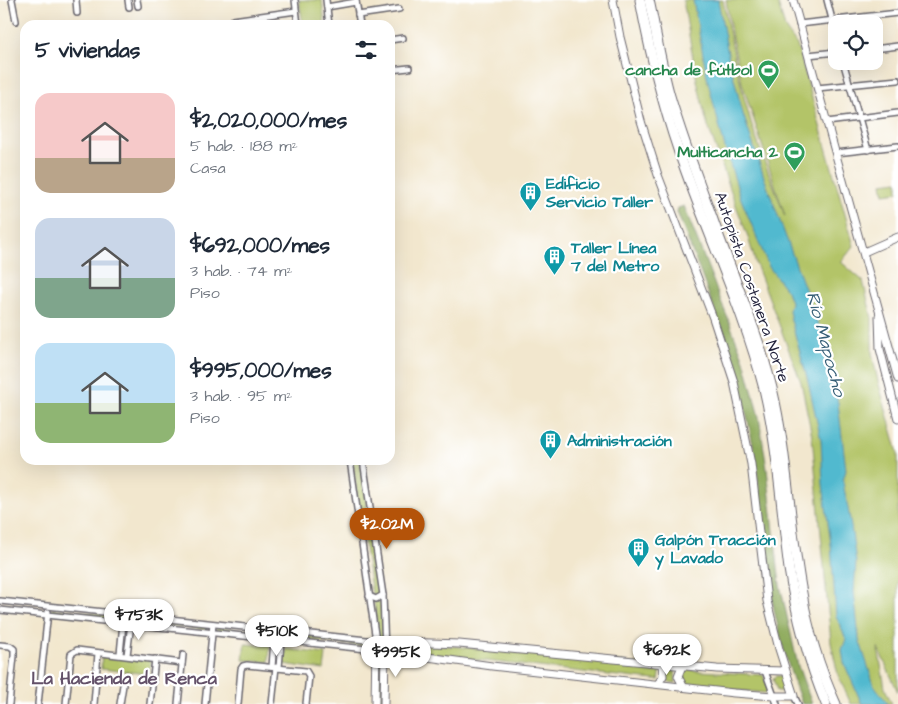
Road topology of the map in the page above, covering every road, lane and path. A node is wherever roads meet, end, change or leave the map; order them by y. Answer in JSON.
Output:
{"nodes":[{"id":1,"x":12,"y":0,"type":"edge"},
{"id":2,"x":76,"y":0,"type":"edge"},
{"id":3,"x":128,"y":0,"type":"edge"},
{"id":4,"x":137,"y":0,"type":"edge"},
{"id":5,"x":295,"y":0,"type":"edge"},
{"id":6,"x":326,"y":0,"type":"edge"},
{"id":7,"x":613,"y":0,"type":"edge"},
{"id":8,"x":640,"y":0,"type":"edge"},
{"id":9,"x":649,"y":0,"type":"edge"},
{"id":10,"x":793,"y":0,"type":"edge"},
{"id":11,"x":827,"y":0,"type":"edge"},
{"id":12,"x":356,"y":1,"type":"edge"},
{"id":13,"x":138,"y":6,"type":"dead end"},
{"id":14,"x":129,"y":7,"type":"dead end"},
{"id":15,"x":326,"y":7,"type":"junction"},
{"id":16,"x":399,"y":9,"type":"dead end"},
{"id":17,"x":296,"y":11,"type":"junction"},
{"id":18,"x":77,"y":13,"type":"dead end"},
{"id":19,"x":898,"y":13,"type":"edge"},
{"id":20,"x":831,"y":15,"type":"edge"},
{"id":21,"x":879,"y":15,"type":"edge"},
{"id":22,"x":358,"y":16,"type":"junction"},
{"id":23,"x":232,"y":20,"type":"dead end"},
{"id":24,"x":297,"y":20,"type":"edge"},
{"id":25,"x":328,"y":20,"type":"edge"},
{"id":26,"x":359,"y":20,"type":"edge"},
{"id":27,"x":828,"y":20,"type":"edge"},
{"id":28,"x":16,"y":21,"type":"dead end"},
{"id":29,"x":799,"y":24,"type":"junction"},
{"id":30,"x":403,"y":38,"type":"dead end"},
{"id":31,"x":395,"y":39,"type":"edge"},
{"id":32,"x":898,"y":46,"type":"edge"},
{"id":33,"x":883,"y":48,"type":"edge"},
{"id":34,"x":828,"y":53,"type":"edge"},
{"id":35,"x":808,"y":55,"type":"junction"},
{"id":36,"x":409,"y":68,"type":"dead end"},
{"id":37,"x":395,"y":69,"type":"edge"},
{"id":38,"x":846,"y":70,"type":"edge"},
{"id":39,"x":898,"y":80,"type":"edge"},
{"id":40,"x":850,"y":85,"type":"junction"},
{"id":41,"x":817,"y":88,"type":"junction"},
{"id":42,"x":898,"y":113,"type":"edge"},
{"id":43,"x":859,"y":117,"type":"junction"},
{"id":44,"x":827,"y":122,"type":"junction"},
{"id":45,"x":898,"y":146,"type":"edge"},
{"id":46,"x":868,"y":150,"type":"junction"},
{"id":47,"x":836,"y":153,"type":"junction"},
{"id":48,"x":898,"y":237,"type":"edge"},
{"id":49,"x":864,"y":252,"type":"junction"},
{"id":50,"x":879,"y":308,"type":"junction"},
{"id":51,"x":898,"y":379,"type":"edge"},
{"id":52,"x":898,"y":417,"type":"edge"},
{"id":53,"x":351,"y":465,"type":"edge"},
{"id":54,"x":364,"y":465,"type":"edge"},
{"id":55,"x":383,"y":595,"type":"junction"},
{"id":56,"x":369,"y":596,"type":"junction"},
{"id":57,"x":0,"y":601,"type":"edge"},
{"id":58,"x":48,"y":606,"type":"junction"},
{"id":59,"x":0,"y":610,"type":"edge"},
{"id":60,"x":47,"y":615,"type":"junction"},
{"id":61,"x":123,"y":624,"type":"junction"},
{"id":62,"x":131,"y":624,"type":"junction"},
{"id":63,"x":213,"y":624,"type":"junction"},
{"id":64,"x":212,"y":634,"type":"junction"},
{"id":65,"x":274,"y":640,"type":"junction"},
{"id":66,"x":281,"y":641,"type":"junction"},
{"id":67,"x":376,"y":641,"type":"junction"},
{"id":68,"x":386,"y":642,"type":"junction"},
{"id":69,"x":0,"y":645,"type":"edge"},
{"id":70,"x":376,"y":651,"type":"junction"},
{"id":71,"x":386,"y":651,"type":"junction"},
{"id":72,"x":98,"y":652,"type":"junction"},
{"id":73,"x":120,"y":654,"type":"junction"},
{"id":74,"x":127,"y":655,"type":"junction"},
{"id":75,"x":183,"y":655,"type":"dead end"},
{"id":76,"x":154,"y":659,"type":"junction"},
{"id":77,"x":182,"y":662,"type":"junction"},
{"id":78,"x":662,"y":663,"type":"junction"},
{"id":79,"x":682,"y":666,"type":"junction"},
{"id":80,"x":276,"y":667,"type":"junction"},
{"id":81,"x":766,"y":671,"type":"junction"},
{"id":82,"x":786,"y":671,"type":"junction"},
{"id":83,"x":658,"y":684,"type":"junction"},
{"id":84,"x":123,"y":685,"type":"dead end"},
{"id":85,"x":682,"y":686,"type":"junction"},
{"id":86,"x":774,"y":696,"type":"junction"},
{"id":87,"x":794,"y":696,"type":"junction"},
{"id":88,"x":9,"y":704,"type":"edge"},
{"id":89,"x":38,"y":704,"type":"edge"},
{"id":90,"x":66,"y":704,"type":"edge"},
{"id":91,"x":94,"y":704,"type":"edge"},
{"id":92,"x":120,"y":704,"type":"edge"},
{"id":93,"x":150,"y":704,"type":"edge"},
{"id":94,"x":178,"y":704,"type":"edge"},
{"id":95,"x":205,"y":704,"type":"edge"},
{"id":96,"x":238,"y":704,"type":"edge"},
{"id":97,"x":272,"y":704,"type":"edge"},
{"id":98,"x":306,"y":704,"type":"edge"},
{"id":99,"x":375,"y":704,"type":"edge"},
{"id":100,"x":384,"y":704,"type":"edge"},
{"id":101,"x":777,"y":704,"type":"edge"},
{"id":102,"x":798,"y":704,"type":"edge"},
{"id":103,"x":826,"y":704,"type":"edge"},
{"id":104,"x":836,"y":704,"type":"edge"}],
"edges":[{"from":1,"to":28,"type":"street"},
{"from":2,"to":18,"type":"street"},
{"from":3,"to":14,"type":"street"},
{"from":4,"to":13,"type":"street"},
{"from":5,"to":17,"type":"street"},
{"from":6,"to":15,"type":"street"},
{"from":7,"to":82,"type":"street"},
{"from":8,"to":103,"type":"highway","name":"Autopista Costanera Norte"},
{"from":9,"to":104,"type":"highway","name":"Autopista Costanera Norte"},
{"from":10,"to":29,"type":"street"},
{"from":11,"to":20,"type":"street"},
{"from":12,"to":15,"type":"street"},
{"from":12,"to":22,"type":"street"},
{"from":15,"to":25,"type":"street"},
{"from":16,"to":22,"type":"street"},
{"from":17,"to":23,"type":"street"},
{"from":17,"to":24,"type":"street"},
{"from":19,"to":21,"type":"street"},
{"from":22,"to":26,"type":"street"},
{"from":27,"to":29,"type":"street"},
{"from":29,"to":35,"type":"street"},
{"from":30,"to":31,"type":"street"},
{"from":32,"to":33,"type":"street"},
{"from":34,"to":35,"type":"street"},
{"from":35,"to":41,"type":"street"},
{"from":36,"to":37,"type":"street"},
{"from":38,"to":40,"type":"street"},
{"from":39,"to":40,"type":"street"},
{"from":40,"to":41,"type":"street"},
{"from":40,"to":43,"type":"street"},
{"from":41,"to":44,"type":"street"},
{"from":42,"to":43,"type":"street"},
{"from":43,"to":44,"type":"street"},
{"from":43,"to":46,"type":"street"},
{"from":44,"to":47,"type":"street"},
{"from":45,"to":46,"type":"street"},
{"from":46,"to":47,"type":"street"},
{"from":47,"to":49,"type":"street"},
{"from":48,"to":49,"type":"street"},
{"from":49,"to":50,"type":"street"},
{"from":50,"to":51,"type":"street"},
{"from":50,"to":52,"type":"street"},
{"from":53,"to":56,"type":"street"},
{"from":54,"to":55,"type":"street"},
{"from":55,"to":56,"type":"street"},
{"from":55,"to":68,"type":"street"},
{"from":56,"to":67,"type":"street"},
{"from":57,"to":58,"type":"street"},
{"from":58,"to":60,"type":"street"},
{"from":58,"to":63,"type":"street"},
{"from":59,"to":60,"type":"street"},
{"from":60,"to":61,"type":"street"},
{"from":60,"to":89,"type":"street"},
{"from":61,"to":62,"type":"street"},
{"from":61,"to":73,"type":"street"},
{"from":62,"to":64,"type":"street"},
{"from":62,"to":74,"type":"street"},
{"from":63,"to":64,"type":"street"},
{"from":63,"to":67,"type":"street"},
{"from":64,"to":65,"type":"street"},
{"from":64,"to":95,"type":"street"},
{"from":65,"to":66,"type":"street"},
{"from":65,"to":80,"type":"street"},
{"from":66,"to":70,"type":"street"},
{"from":66,"to":80,"type":"street"},
{"from":67,"to":68,"type":"street"},
{"from":67,"to":70,"type":"street"},
{"from":68,"to":71,"type":"street"},
{"from":68,"to":78,"type":"street"},
{"from":69,"to":88,"type":"street"},
{"from":70,"to":71,"type":"street"},
{"from":70,"to":99,"type":"street"},
{"from":71,"to":83,"type":"street"},
{"from":71,"to":100,"type":"street"},
{"from":72,"to":73,"type":"street"},
{"from":72,"to":90,"type":"street"},
{"from":72,"to":91,"type":"street"},
{"from":73,"to":74,"type":"street"},
{"from":74,"to":76,"type":"street"},
{"from":75,"to":77,"type":"street"},
{"from":76,"to":77,"type":"street"},
{"from":76,"to":93,"type":"street"},
{"from":77,"to":94,"type":"street"},
{"from":78,"to":79,"type":"street"},
{"from":78,"to":83,"type":"street"},
{"from":79,"to":81,"type":"street"},
{"from":79,"to":85,"type":"street"},
{"from":80,"to":96,"type":"street"},
{"from":80,"to":97,"type":"street"},
{"from":80,"to":98,"type":"street"},
{"from":81,"to":82,"type":"street"},
{"from":81,"to":86,"type":"street"},
{"from":82,"to":87,"type":"street"},
{"from":83,"to":85,"type":"street"},
{"from":84,"to":92,"type":"street"},
{"from":85,"to":86,"type":"street"},
{"from":86,"to":87,"type":"street"},
{"from":86,"to":101,"type":"street"},
{"from":87,"to":102,"type":"street"}]}
